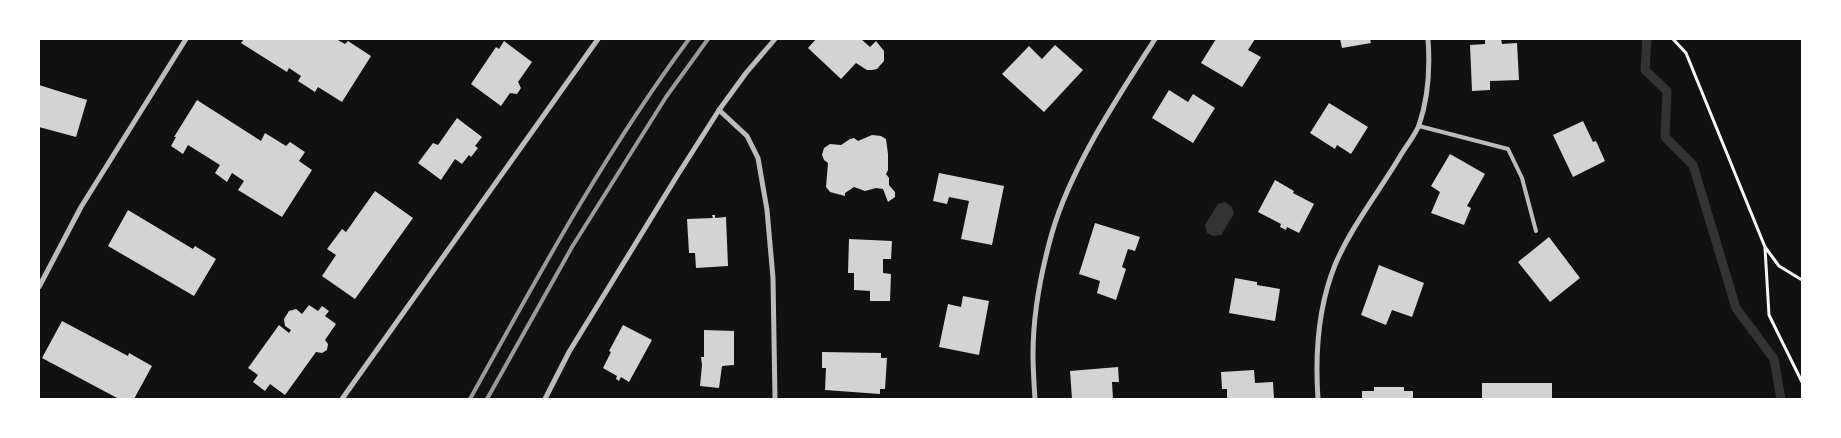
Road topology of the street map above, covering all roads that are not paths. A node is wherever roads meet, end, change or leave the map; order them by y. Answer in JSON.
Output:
{"nodes":[{"id":1,"x":186,"y":39,"type":"edge"},
{"id":2,"x":598,"y":39,"type":"edge"},
{"id":3,"x":775,"y":39,"type":"edge"},
{"id":4,"x":1155,"y":39,"type":"edge"},
{"id":5,"x":1428,"y":39,"type":"edge"},
{"id":6,"x":719,"y":110,"type":"junction"},
{"id":7,"x":1419,"y":126,"type":"junction"},
{"id":8,"x":1536,"y":231,"type":"dead end"},
{"id":9,"x":39,"y":287,"type":"edge"},
{"id":10,"x":342,"y":399,"type":"edge"},
{"id":11,"x":545,"y":399,"type":"edge"},
{"id":12,"x":775,"y":399,"type":"edge"},
{"id":13,"x":1035,"y":399,"type":"edge"},
{"id":14,"x":1318,"y":399,"type":"edge"}],
"edges":[{"from":1,"to":9,"type":"street"},
{"from":2,"to":10,"type":"street"},
{"from":3,"to":6,"type":"street"},
{"from":4,"to":13,"type":"street"},
{"from":5,"to":7,"type":"street"},
{"from":6,"to":11,"type":"street"},
{"from":6,"to":12,"type":"street"},
{"from":7,"to":8,"type":"lane"},
{"from":7,"to":14,"type":"street"}]}
